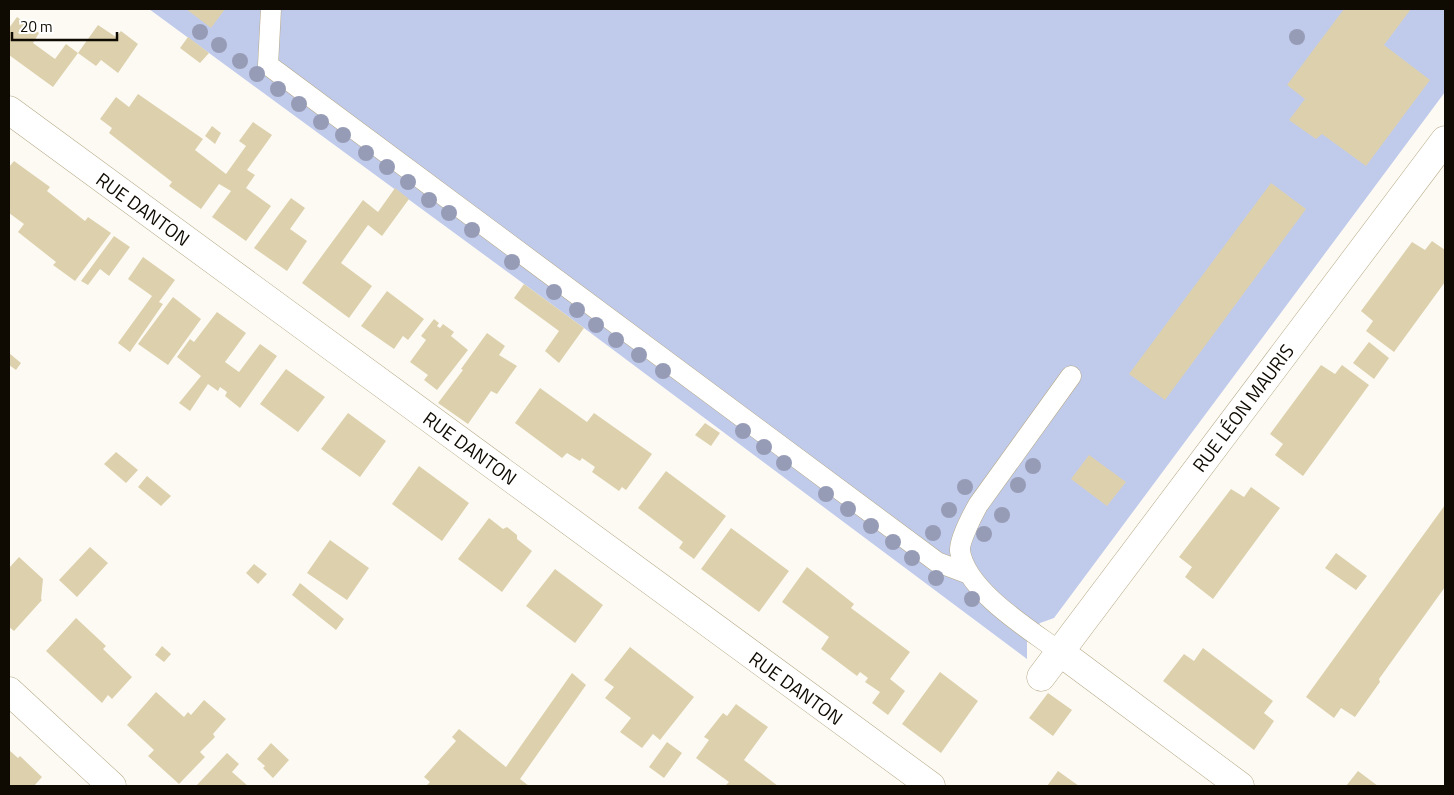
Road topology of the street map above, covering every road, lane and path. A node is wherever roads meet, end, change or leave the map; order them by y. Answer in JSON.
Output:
{"nodes":[{"id":1,"x":271,"y":9,"type":"edge"},
{"id":2,"x":9,"y":110,"type":"edge"},
{"id":3,"x":1445,"y":140,"type":"edge"},
{"id":4,"x":1071,"y":376,"type":"dead end"},
{"id":5,"x":969,"y":574,"type":"junction"},
{"id":6,"x":1060,"y":652,"type":"junction"},
{"id":7,"x":1041,"y":677,"type":"dead end"},
{"id":8,"x":9,"y":691,"type":"edge"},
{"id":9,"x":112,"y":786,"type":"edge"},
{"id":10,"x":931,"y":786,"type":"edge"},
{"id":11,"x":1240,"y":786,"type":"edge"}],
"edges":[{"from":1,"to":5,"type":"lane"},
{"from":2,"to":10,"type":"street","name":"RUE DANTON"},
{"from":3,"to":6,"type":"street","name":"RUE LÉON MAURIS"},
{"from":4,"to":5,"type":"lane"},
{"from":5,"to":6,"type":"lane"},
{"from":6,"to":7,"type":"street","name":"RUE LÉON MAURIS"},
{"from":6,"to":11,"type":"street"},
{"from":8,"to":9,"type":"street"}]}
